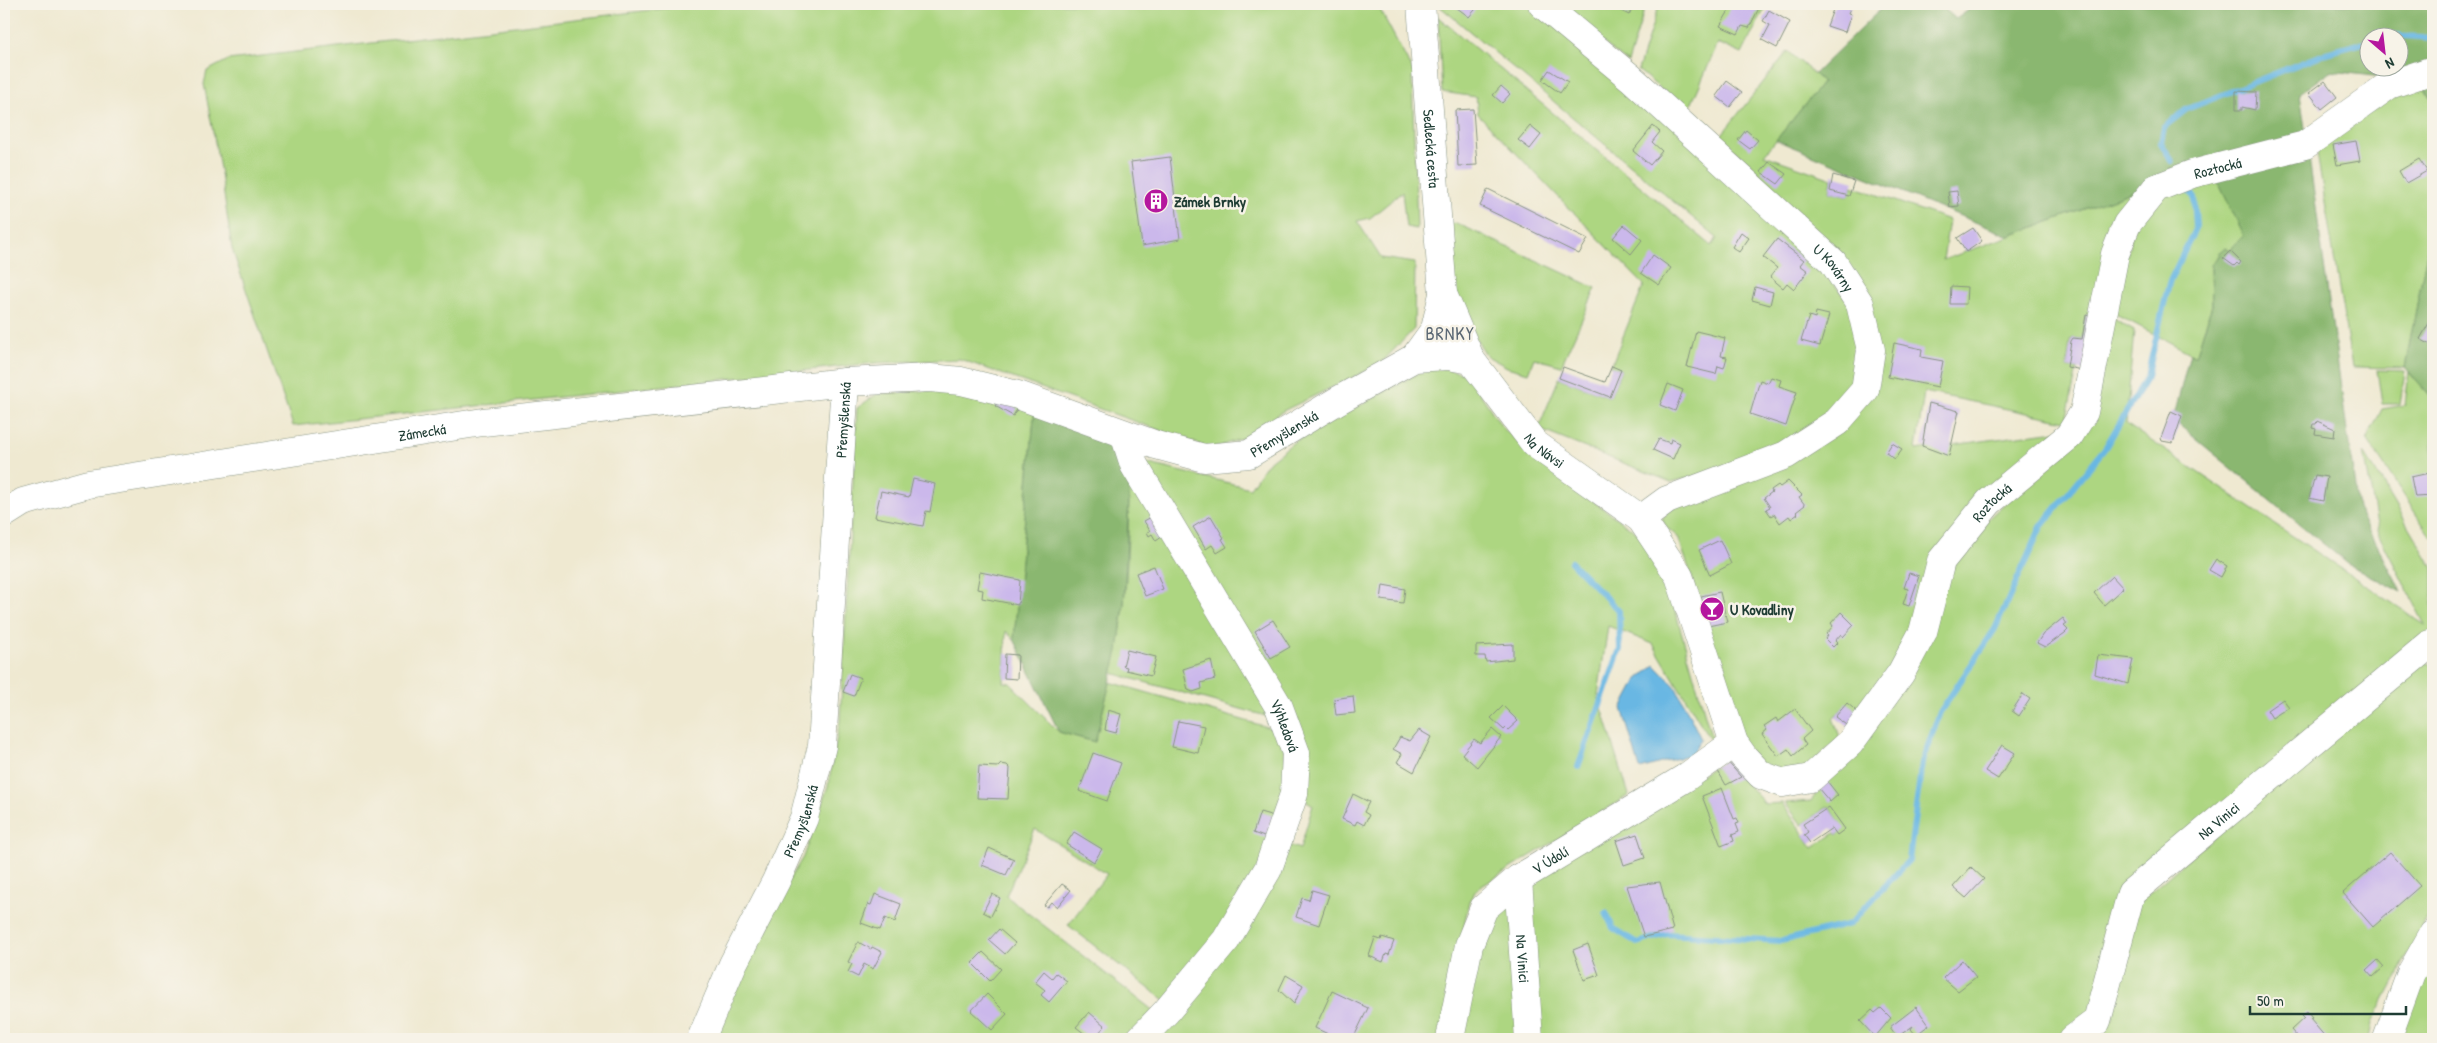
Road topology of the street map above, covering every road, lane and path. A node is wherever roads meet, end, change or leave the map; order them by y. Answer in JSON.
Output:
{"nodes":[{"id":1,"x":1542,"y":4,"type":"edge"},
{"id":2,"x":1420,"y":6,"type":"edge"},
{"id":3,"x":2433,"y":70,"type":"edge"},
{"id":4,"x":1443,"y":294,"type":"junction"},
{"id":5,"x":1414,"y":358,"type":"junction"},
{"id":6,"x":1471,"y":360,"type":"junction"},
{"id":7,"x":846,"y":382,"type":"junction"},
{"id":8,"x":1124,"y":434,"type":"junction"},
{"id":9,"x":4,"y":514,"type":"edge"},
{"id":10,"x":1641,"y":519,"type":"junction"},
{"id":11,"x":2432,"y":646,"type":"edge"},
{"id":12,"x":1734,"y":743,"type":"junction"},
{"id":13,"x":1518,"y":879,"type":"junction"},
{"id":14,"x":2433,"y":934,"type":"edge"},
{"id":15,"x":701,"y":1039,"type":"edge"},
{"id":16,"x":1140,"y":1039,"type":"edge"},
{"id":17,"x":1450,"y":1039,"type":"edge"},
{"id":18,"x":1529,"y":1039,"type":"edge"},
{"id":19,"x":2073,"y":1039,"type":"edge"},
{"id":20,"x":2386,"y":1039,"type":"edge"}],
"edges":[{"from":1,"to":10,"type":"street","name":"U Kovárny"},
{"from":2,"to":4,"type":"street","name":"Sedlecká cesta"},
{"from":3,"to":12,"type":"street","name":"Roztocká"},
{"from":4,"to":5,"type":"street"},
{"from":4,"to":6,"type":"street","name":"Na Návsi"},
{"from":5,"to":6,"type":"street"},
{"from":5,"to":8,"type":"street","name":"Přemyšlenská"},
{"from":6,"to":10,"type":"street","name":"Na Návsi"},
{"from":7,"to":8,"type":"street","name":"Přemyšlenská"},
{"from":7,"to":9,"type":"street","name":"Zámecká"},
{"from":7,"to":15,"type":"street","name":"Přemyšlenská"},
{"from":8,"to":16,"type":"street","name":"Výhledová"},
{"from":10,"to":12,"type":"street","name":"Roztocká"},
{"from":11,"to":19,"type":"street","name":"Na Vinici"},
{"from":12,"to":13,"type":"street","name":"V Údolí"},
{"from":13,"to":17,"type":"street","name":"V Údolí"},
{"from":13,"to":18,"type":"street","name":"Na Vinici"},
{"from":14,"to":20,"type":"street"}]}
